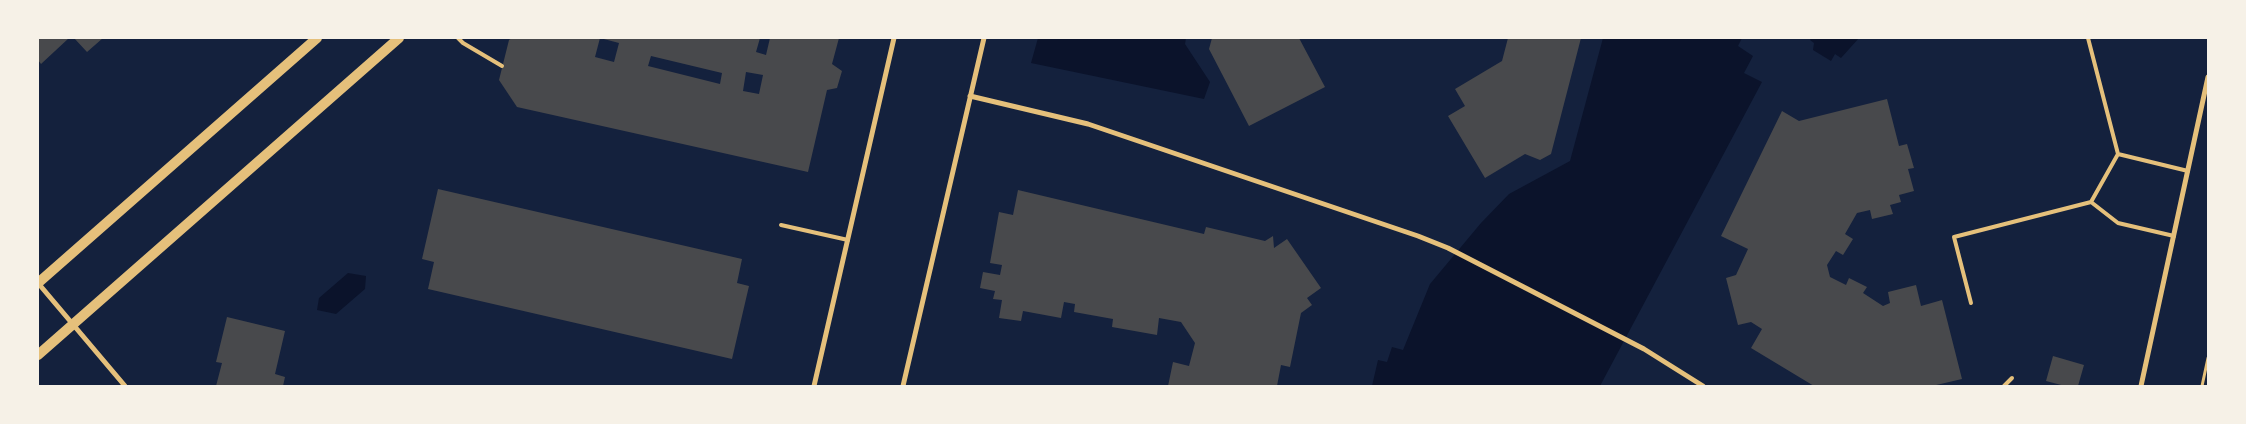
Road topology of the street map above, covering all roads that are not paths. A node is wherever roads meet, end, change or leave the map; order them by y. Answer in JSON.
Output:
{"nodes":[{"id":1,"x":317,"y":38,"type":"edge"},
{"id":2,"x":399,"y":38,"type":"edge"},
{"id":3,"x":458,"y":38,"type":"edge"},
{"id":4,"x":894,"y":38,"type":"edge"},
{"id":5,"x":984,"y":38,"type":"edge"},
{"id":6,"x":2088,"y":38,"type":"edge"},
{"id":7,"x":502,"y":66,"type":"dead end"},
{"id":8,"x":2208,"y":77,"type":"edge"},
{"id":9,"x":970,"y":96,"type":"junction"},
{"id":10,"x":2118,"y":154,"type":"junction"},
{"id":11,"x":2188,"y":171,"type":"junction"},
{"id":12,"x":2090,"y":202,"type":"junction"},
{"id":13,"x":781,"y":225,"type":"dead end"},
{"id":14,"x":2174,"y":236,"type":"junction"},
{"id":15,"x":848,"y":240,"type":"junction"},
{"id":16,"x":38,"y":283,"type":"edge"},
{"id":17,"x":1971,"y":303,"type":"dead end"},
{"id":18,"x":72,"y":324,"type":"junction"},
{"id":19,"x":38,"y":355,"type":"edge"},
{"id":20,"x":2012,"y":378,"type":"dead end"},
{"id":21,"x":125,"y":386,"type":"edge"},
{"id":22,"x":814,"y":386,"type":"edge"},
{"id":23,"x":902,"y":386,"type":"edge"},
{"id":24,"x":1703,"y":386,"type":"edge"},
{"id":25,"x":2004,"y":386,"type":"edge"},
{"id":26,"x":2141,"y":386,"type":"edge"}],
"edges":[{"from":1,"to":16,"type":"main road"},
{"from":2,"to":18,"type":"main road"},
{"from":3,"to":7,"type":"lane"},
{"from":4,"to":15,"type":"street"},
{"from":5,"to":9,"type":"street"},
{"from":6,"to":10,"type":"lane"},
{"from":8,"to":11,"type":"street"},
{"from":9,"to":23,"type":"street"},
{"from":9,"to":24,"type":"street"},
{"from":10,"to":11,"type":"lane"},
{"from":10,"to":12,"type":"lane"},
{"from":11,"to":14,"type":"street"},
{"from":12,"to":14,"type":"lane"},
{"from":12,"to":17,"type":"lane"},
{"from":13,"to":15,"type":"lane"},
{"from":14,"to":26,"type":"street"},
{"from":15,"to":22,"type":"street"},
{"from":16,"to":18,"type":"street"},
{"from":18,"to":19,"type":"main road"},
{"from":18,"to":21,"type":"street"},
{"from":20,"to":25,"type":"lane"}]}
